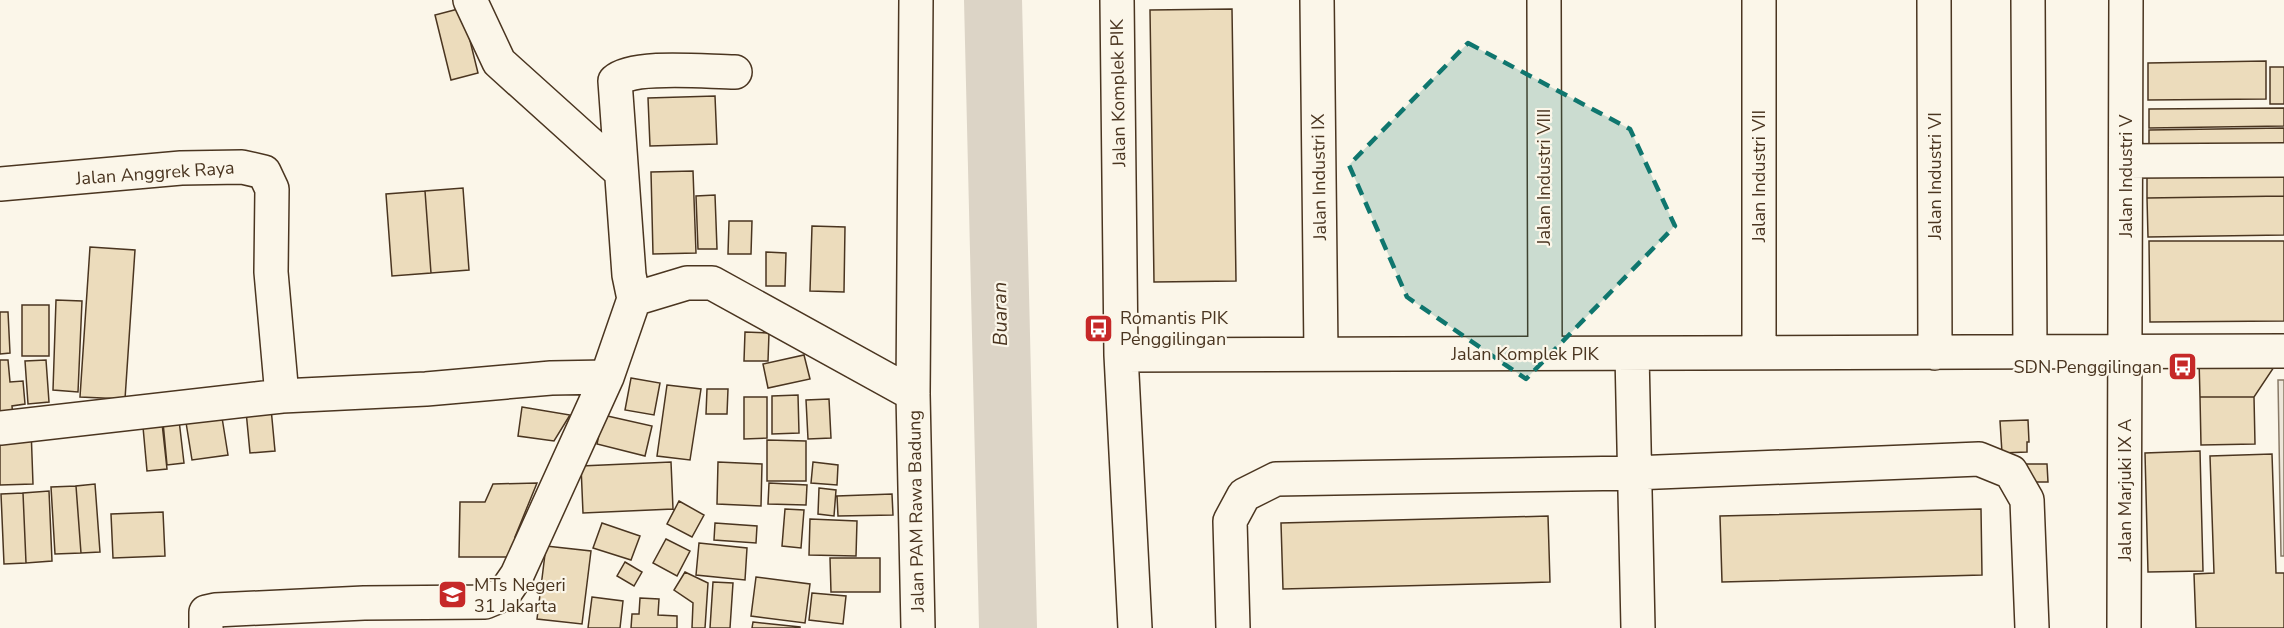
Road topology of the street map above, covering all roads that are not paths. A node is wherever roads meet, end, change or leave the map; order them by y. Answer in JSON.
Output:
{"nodes":[{"id":1,"x":470,"y":0,"type":"edge"},
{"id":2,"x":916,"y":0,"type":"edge"},
{"id":3,"x":1117,"y":0,"type":"edge"},
{"id":4,"x":1317,"y":0,"type":"edge"},
{"id":5,"x":1544,"y":0,"type":"edge"},
{"id":6,"x":1759,"y":0,"type":"edge"},
{"id":7,"x":1934,"y":0,"type":"edge"},
{"id":8,"x":2028,"y":0,"type":"edge"},
{"id":9,"x":2126,"y":0,"type":"edge"},
{"id":10,"x":735,"y":72,"type":"dead end"},
{"id":11,"x":2284,"y":160,"type":"edge"},
{"id":12,"x":2126,"y":161,"type":"junction"},
{"id":13,"x":621,"y":172,"type":"junction"},
{"id":14,"x":0,"y":184,"type":"edge"},
{"id":15,"x":634,"y":299,"type":"junction"},
{"id":16,"x":2284,"y":351,"type":"edge"},
{"id":17,"x":2030,"y":352,"type":"junction"},
{"id":18,"x":2125,"y":352,"type":"junction"},
{"id":19,"x":1759,"y":353,"type":"junction"},
{"id":20,"x":1935,"y":353,"type":"junction"},
{"id":21,"x":1321,"y":354,"type":"junction"},
{"id":22,"x":1545,"y":354,"type":"junction"},
{"id":23,"x":1632,"y":354,"type":"junction"},
{"id":24,"x":1121,"y":355,"type":"junction"},
{"id":25,"x":608,"y":377,"type":"junction"},
{"id":26,"x":913,"y":394,"type":"junction"},
{"id":27,"x":282,"y":396,"type":"junction"},
{"id":28,"x":0,"y":428,"type":"edge"},
{"id":29,"x":1634,"y":472,"type":"junction"},
{"id":30,"x":504,"y":594,"type":"junction"},
{"id":31,"x":206,"y":628,"type":"edge"},
{"id":32,"x":490,"y":628,"type":"edge"},
{"id":33,"x":918,"y":628,"type":"edge"},
{"id":34,"x":1135,"y":628,"type":"edge"},
{"id":35,"x":1233,"y":628,"type":"edge"},
{"id":36,"x":1638,"y":628,"type":"edge"},
{"id":37,"x":2032,"y":628,"type":"edge"},
{"id":38,"x":2124,"y":628,"type":"edge"}],
"edges":[{"from":1,"to":13,"type":"street"},
{"from":2,"to":26,"type":"street","name":"Jalan PAM Rawa Badung"},
{"from":3,"to":24,"type":"street","name":"Jalan Komplek PIK"},
{"from":4,"to":21,"type":"street","name":"Jalan Industri IX"},
{"from":5,"to":22,"type":"street","name":"Jalan Industri VIII"},
{"from":6,"to":19,"type":"street","name":"Jalan Industri VII"},
{"from":7,"to":20,"type":"street","name":"Jalan Industri VI"},
{"from":8,"to":17,"type":"street"},
{"from":9,"to":12,"type":"street","name":"Jalan Industri V"},
{"from":10,"to":13,"type":"street"},
{"from":11,"to":12,"type":"street"},
{"from":12,"to":18,"type":"street","name":"Jalan Industri V"},
{"from":13,"to":15,"type":"street"},
{"from":14,"to":27,"type":"street","name":"Jalan Anggrek Raya"},
{"from":15,"to":25,"type":"street"},
{"from":15,"to":26,"type":"street"},
{"from":16,"to":18,"type":"street","name":"Jalan Komplek PIK"},
{"from":17,"to":18,"type":"street","name":"Jalan Komplek PIK"},
{"from":17,"to":20,"type":"street","name":"Jalan Komplek PIK"},
{"from":18,"to":38,"type":"street","name":"Jalan Marjuki IX A"},
{"from":19,"to":20,"type":"street","name":"Jalan Komplek PIK"},
{"from":19,"to":23,"type":"street","name":"Jalan Komplek PIK"},
{"from":21,"to":22,"type":"street","name":"Jalan Komplek PIK"},
{"from":21,"to":24,"type":"street","name":"Jalan Komplek PIK"},
{"from":22,"to":23,"type":"street","name":"Jalan Komplek PIK"},
{"from":23,"to":29,"type":"street"},
{"from":24,"to":34,"type":"street"},
{"from":25,"to":27,"type":"street"},
{"from":25,"to":30,"type":"street"},
{"from":26,"to":33,"type":"street","name":"Jalan PAM Rawa Badung"},
{"from":27,"to":28,"type":"street"},
{"from":29,"to":35,"type":"street"},
{"from":29,"to":36,"type":"street"},
{"from":29,"to":37,"type":"street"},
{"from":30,"to":31,"type":"street"},
{"from":30,"to":32,"type":"street"}]}
